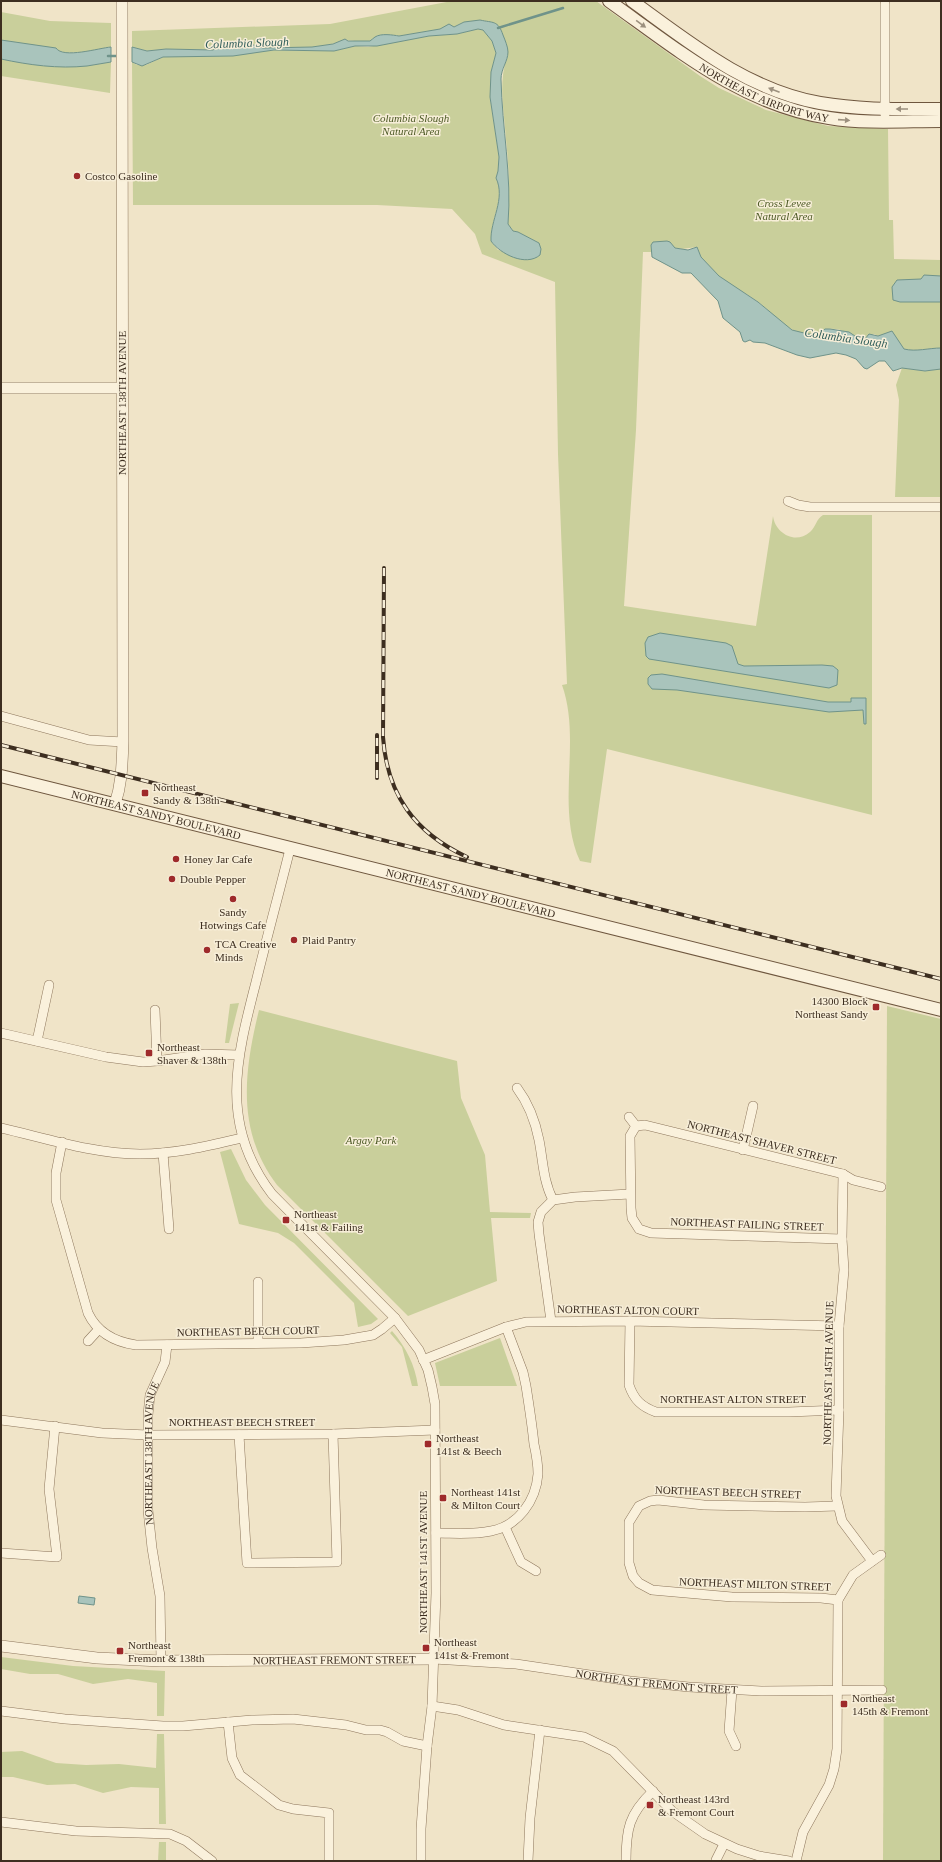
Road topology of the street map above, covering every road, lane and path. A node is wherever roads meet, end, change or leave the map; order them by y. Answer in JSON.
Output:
{"nodes":[{"id":1,"x":122,"y":1,"type":"edge"},
{"id":2,"x":609,"y":1,"type":"edge"},
{"id":3,"x":632,"y":1,"type":"edge"},
{"id":4,"x":885,"y":4,"type":"dead end"},
{"id":5,"x":885,"y":108,"type":"junction"},
{"id":6,"x":941,"y":109,"type":"edge"},
{"id":7,"x":884,"y":121,"type":"junction"},
{"id":8,"x":941,"y":121,"type":"edge"},
{"id":9,"x":1,"y":388,"type":"edge"},
{"id":10,"x":122,"y":388,"type":"junction"},
{"id":11,"x":788,"y":501,"type":"dead end"},
{"id":12,"x":941,"y":507,"type":"edge"},
{"id":13,"x":1,"y":716,"type":"edge"},
{"id":14,"x":122,"y":742,"type":"junction"},
{"id":15,"x":1,"y":776,"type":"edge"},
{"id":16,"x":115,"y":804,"type":"junction"},
{"id":17,"x":290,"y":849,"type":"junction"},
{"id":18,"x":49,"y":985,"type":"dead end"},
{"id":19,"x":155,"y":1010,"type":"dead end"},
{"id":20,"x":941,"y":1010,"type":"edge"},
{"id":21,"x":1,"y":1033,"type":"edge"},
{"id":22,"x":37,"y":1041,"type":"junction"},
{"id":23,"x":239,"y":1055,"type":"junction"},
{"id":24,"x":157,"y":1062,"type":"junction"},
{"id":25,"x":516,"y":1088,"type":"dead end"},
{"id":26,"x":753,"y":1106,"type":"dead end"},
{"id":27,"x":629,"y":1117,"type":"dead end"},
{"id":28,"x":636,"y":1126,"type":"junction"},
{"id":29,"x":1,"y":1128,"type":"edge"},
{"id":30,"x":242,"y":1138,"type":"junction"},
{"id":31,"x":62,"y":1142,"type":"junction"},
{"id":32,"x":743,"y":1150,"type":"junction"},
{"id":33,"x":163,"y":1153,"type":"junction"},
{"id":34,"x":843,"y":1174,"type":"junction"},
{"id":35,"x":881,"y":1187,"type":"dead end"},
{"id":36,"x":630,"y":1194,"type":"junction"},
{"id":37,"x":553,"y":1200,"type":"junction"},
{"id":38,"x":169,"y":1229,"type":"dead end"},
{"id":39,"x":842,"y":1239,"type":"junction"},
{"id":40,"x":258,"y":1282,"type":"dead end"},
{"id":41,"x":395,"y":1318,"type":"junction"},
{"id":42,"x":551,"y":1321,"type":"junction"},
{"id":43,"x":630,"y":1321,"type":"junction"},
{"id":44,"x":839,"y":1326,"type":"junction"},
{"id":45,"x":506,"y":1327,"type":"junction"},
{"id":46,"x":99,"y":1329,"type":"junction"},
{"id":47,"x":88,"y":1341,"type":"dead end"},
{"id":48,"x":258,"y":1343,"type":"junction"},
{"id":49,"x":167,"y":1345,"type":"junction"},
{"id":50,"x":423,"y":1360,"type":"junction"},
{"id":51,"x":839,"y":1410,"type":"junction"},
{"id":52,"x":1,"y":1420,"type":"edge"},
{"id":53,"x":55,"y":1426,"type":"junction"},
{"id":54,"x":435,"y":1430,"type":"junction"},
{"id":55,"x":333,"y":1434,"type":"junction"},
{"id":56,"x":148,"y":1435,"type":"junction"},
{"id":57,"x":240,"y":1435,"type":"junction"},
{"id":58,"x":837,"y":1506,"type":"junction"},
{"id":59,"x":505,"y":1527,"type":"junction"},
{"id":60,"x":436,"y":1533,"type":"junction"},
{"id":61,"x":629,"y":1547,"type":"joint"},
{"id":62,"x":1,"y":1553,"type":"edge"},
{"id":63,"x":882,"y":1555,"type":"dead end"},
{"id":64,"x":872,"y":1561,"type":"junction"},
{"id":65,"x":536,"y":1571,"type":"dead end"},
{"id":66,"x":838,"y":1600,"type":"junction"},
{"id":67,"x":1,"y":1646,"type":"edge"},
{"id":68,"x":434,"y":1659,"type":"junction"},
{"id":69,"x":160,"y":1661,"type":"junction"},
{"id":70,"x":732,"y":1690,"type":"junction"},
{"id":71,"x":838,"y":1690,"type":"junction"},
{"id":72,"x":882,"y":1690,"type":"dead end"},
{"id":73,"x":432,"y":1706,"type":"junction"},
{"id":74,"x":1,"y":1711,"type":"edge"},
{"id":75,"x":228,"y":1722,"type":"junction"},
{"id":76,"x":540,"y":1730,"type":"junction"},
{"id":77,"x":427,"y":1746,"type":"junction"},
{"id":78,"x":736,"y":1746,"type":"dead end"},
{"id":79,"x":652,"y":1791,"type":"junction"},
{"id":80,"x":1,"y":1822,"type":"edge"},
{"id":81,"x":724,"y":1844,"type":"junction"},
{"id":82,"x":716,"y":1860,"type":"dead end"},
{"id":83,"x":212,"y":1861,"type":"edge"},
{"id":84,"x":329,"y":1861,"type":"edge"},
{"id":85,"x":421,"y":1861,"type":"edge"},
{"id":86,"x":528,"y":1861,"type":"edge"},
{"id":87,"x":626,"y":1861,"type":"edge"},
{"id":88,"x":789,"y":1861,"type":"edge"},
{"id":89,"x":796,"y":1861,"type":"edge"}],
"edges":[{"from":1,"to":10,"type":"street","name":"NORTHEAST 138TH AVENUE"},
{"from":2,"to":7,"type":"main road","name":"NORTHEAST AIRPORT WAY","one_way":true},
{"from":5,"to":3,"type":"main road","name":"NORTHEAST AIRPORT WAY","one_way":true},
{"from":4,"to":5,"type":"street"},
{"from":6,"to":5,"type":"main road","name":"NORTHEAST AIRPORT WAY","one_way":true},
{"from":5,"to":7,"type":"street"},
{"from":7,"to":8,"type":"main road","name":"NORTHEAST AIRPORT WAY"},
{"from":9,"to":10,"type":"street"},
{"from":10,"to":14,"type":"street","name":"NORTHEAST 138TH AVENUE"},
{"from":11,"to":12,"type":"street"},
{"from":13,"to":14,"type":"street"},
{"from":14,"to":16,"type":"street","name":"NORTHEAST 138TH AVENUE"},
{"from":15,"to":16,"type":"main road","name":"NORTHEAST SANDY BOULEVARD"},
{"from":16,"to":17,"type":"main road","name":"NORTHEAST SANDY BOULEVARD"},
{"from":17,"to":20,"type":"main road","name":"NORTHEAST SANDY BOULEVARD"},
{"from":17,"to":23,"type":"street","name":"NORTHEAST 141ST AVENUE"},
{"from":18,"to":22,"type":"street"},
{"from":19,"to":24,"type":"street"},
{"from":21,"to":22,"type":"street"},
{"from":22,"to":24,"type":"street"},
{"from":23,"to":24,"type":"street"},
{"from":23,"to":30,"type":"street","name":"NORTHEAST 141ST AVENUE"},
{"from":25,"to":37,"type":"street"},
{"from":26,"to":32,"type":"street"},
{"from":27,"to":28,"type":"street"},
{"from":28,"to":32,"type":"street","name":"NORTHEAST SHAVER STREET"},
{"from":28,"to":36,"type":"street"},
{"from":29,"to":31,"type":"street"},
{"from":30,"to":33,"type":"street"},
{"from":30,"to":41,"type":"street","name":"NORTHEAST 141ST AVENUE"},
{"from":31,"to":33,"type":"street"},
{"from":31,"to":46,"type":"street"},
{"from":32,"to":34,"type":"street","name":"NORTHEAST SHAVER STREET"},
{"from":33,"to":38,"type":"street"},
{"from":34,"to":35,"type":"street","name":"NORTHEAST SHAVER STREET"},
{"from":34,"to":39,"type":"street","name":"NORTHEAST 145TH AVENUE"},
{"from":36,"to":37,"type":"street"},
{"from":36,"to":39,"type":"street","name":"NORTHEAST FAILING STREET"},
{"from":37,"to":42,"type":"street"},
{"from":39,"to":44,"type":"street","name":"NORTHEAST 145TH AVENUE"},
{"from":40,"to":48,"type":"street"},
{"from":41,"to":48,"type":"street","name":"NORTHEAST BEECH COURT"},
{"from":41,"to":50,"type":"street","name":"NORTHEAST 141ST AVENUE"},
{"from":42,"to":43,"type":"street","name":"NORTHEAST ALTON COURT"},
{"from":42,"to":45,"type":"street","name":"NORTHEAST ALTON COURT"},
{"from":43,"to":44,"type":"street","name":"NORTHEAST ALTON COURT"},
{"from":43,"to":51,"type":"street","name":"NORTHEAST ALTON STREET"},
{"from":44,"to":51,"type":"street","name":"NORTHEAST 145TH AVENUE"},
{"from":45,"to":50,"type":"street","name":"NORTHEAST ALTON COURT"},
{"from":45,"to":59,"type":"street"},
{"from":46,"to":47,"type":"street"},
{"from":46,"to":49,"type":"street","name":"NORTHEAST BEECH COURT"},
{"from":48,"to":49,"type":"street","name":"NORTHEAST BEECH COURT"},
{"from":49,"to":56,"type":"street","name":"NORTHEAST 138TH AVENUE"},
{"from":50,"to":54,"type":"street","name":"NORTHEAST 141ST AVENUE"},
{"from":51,"to":58,"type":"street","name":"NORTHEAST 145TH AVENUE"},
{"from":52,"to":53,"type":"street","name":"NORTHEAST BEECH STREET"},
{"from":53,"to":56,"type":"street","name":"NORTHEAST BEECH STREET"},
{"from":53,"to":62,"type":"street"},
{"from":54,"to":55,"type":"street","name":"NORTHEAST BEECH STREET"},
{"from":54,"to":60,"type":"street","name":"NORTHEAST 141ST AVENUE"},
{"from":55,"to":57,"type":"street","name":"NORTHEAST BEECH STREET"},
{"from":55,"to":57,"type":"street"},
{"from":56,"to":57,"type":"street","name":"NORTHEAST BEECH STREET"},
{"from":56,"to":69,"type":"street","name":"NORTHEAST 138TH AVENUE"},
{"from":58,"to":61,"type":"street","name":"NORTHEAST BEECH STREET"},
{"from":58,"to":64,"type":"street","name":"NORTHEAST 145TH AVENUE"},
{"from":59,"to":60,"type":"street"},
{"from":59,"to":65,"type":"street"},
{"from":60,"to":68,"type":"street","name":"NORTHEAST 141ST AVENUE"},
{"from":61,"to":66,"type":"street","name":"NORTHEAST MILTON STREET"},
{"from":63,"to":64,"type":"street"},
{"from":64,"to":66,"type":"street"},
{"from":66,"to":71,"type":"street"},
{"from":67,"to":69,"type":"street","name":"NORTHEAST FREMONT STREET"},
{"from":68,"to":69,"type":"street","name":"NORTHEAST FREMONT STREET"},
{"from":68,"to":70,"type":"street","name":"NORTHEAST FREMONT STREET"},
{"from":68,"to":73,"type":"street","name":"NORTHEAST 141ST AVENUE"},
{"from":70,"to":71,"type":"street","name":"NORTHEAST FREMONT STREET"},
{"from":70,"to":78,"type":"street"},
{"from":71,"to":72,"type":"street","name":"NORTHEAST FREMONT STREET"},
{"from":71,"to":89,"type":"street"},
{"from":73,"to":76,"type":"street"},
{"from":73,"to":77,"type":"street","name":"NORTHEAST 141ST AVENUE"},
{"from":74,"to":75,"type":"street"},
{"from":75,"to":77,"type":"street"},
{"from":75,"to":84,"type":"street"},
{"from":76,"to":79,"type":"street"},
{"from":76,"to":86,"type":"street"},
{"from":77,"to":85,"type":"street","name":"NORTHEAST 141ST AVENUE"},
{"from":79,"to":81,"type":"street"},
{"from":79,"to":87,"type":"street"},
{"from":80,"to":83,"type":"street"},
{"from":81,"to":82,"type":"street"},
{"from":81,"to":88,"type":"street"}]}
